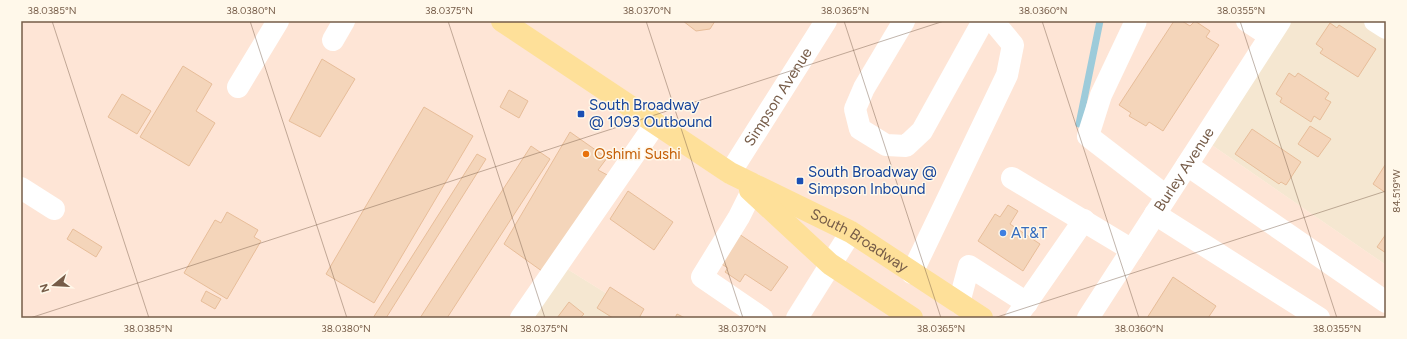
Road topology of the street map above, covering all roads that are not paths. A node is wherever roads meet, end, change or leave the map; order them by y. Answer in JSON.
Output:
{"nodes":[{"id":1,"x":278,"y":21,"type":"edge"},
{"id":2,"x":344,"y":21,"type":"edge"},
{"id":3,"x":502,"y":21,"type":"edge"},
{"id":4,"x":826,"y":21,"type":"edge"},
{"id":5,"x":904,"y":21,"type":"edge"},
{"id":6,"x":983,"y":21,"type":"edge"},
{"id":7,"x":993,"y":21,"type":"edge"},
{"id":8,"x":1136,"y":21,"type":"edge"},
{"id":9,"x":1247,"y":21,"type":"edge"},
{"id":10,"x":1375,"y":21,"type":"edge"},
{"id":11,"x":1386,"y":28,"type":"edge"},
{"id":12,"x":1275,"y":29,"type":"edge"},
{"id":13,"x":333,"y":40,"type":"dead end"},
{"id":14,"x":238,"y":87,"type":"dead end"},
{"id":15,"x":656,"y":123,"type":"junction"},
{"id":16,"x":1186,"y":165,"type":"junction"},
{"id":17,"x":730,"y":173,"type":"junction"},
{"id":18,"x":1012,"y":178,"type":"dead end"},
{"id":19,"x":21,"y":188,"type":"edge"},
{"id":20,"x":753,"y":188,"type":"junction"},
{"id":21,"x":1166,"y":196,"type":"junction"},
{"id":22,"x":54,"y":209,"type":"dead end"},
{"id":23,"x":1155,"y":214,"type":"junction"},
{"id":24,"x":1084,"y":220,"type":"junction"},
{"id":25,"x":851,"y":232,"type":"junction"},
{"id":26,"x":1132,"y":250,"type":"junction"},
{"id":27,"x":830,"y":264,"type":"junction"},
{"id":28,"x":912,"y":273,"type":"junction"},
{"id":29,"x":1386,"y":302,"type":"edge"},
{"id":30,"x":959,"y":303,"type":"junction"},
{"id":31,"x":1022,"y":310,"type":"edge"},
{"id":32,"x":521,"y":318,"type":"edge"},
{"id":33,"x":762,"y":318,"type":"edge"},
{"id":34,"x":797,"y":318,"type":"edge"},
{"id":35,"x":912,"y":318,"type":"edge"},
{"id":36,"x":982,"y":318,"type":"edge"},
{"id":37,"x":1088,"y":318,"type":"edge"},
{"id":38,"x":1319,"y":318,"type":"edge"}],
"edges":[{"from":1,"to":14,"type":"street"},
{"from":2,"to":13,"type":"street"},
{"from":3,"to":15,"type":"main road","name":"South Broadway"},
{"from":4,"to":17,"type":"street","name":"Simpson Avenue"},
{"from":5,"to":6,"type":"street"},
{"from":7,"to":28,"type":"street"},
{"from":8,"to":21,"type":"street"},
{"from":9,"to":12,"type":"street"},
{"from":10,"to":11,"type":"street"},
{"from":12,"to":16,"type":"street","name":"Burley Avenue"},
{"from":15,"to":17,"type":"main road","name":"South Broadway"},
{"from":15,"to":32,"type":"street"},
{"from":16,"to":21,"type":"street","name":"Burley Avenue"},
{"from":16,"to":29,"type":"street"},
{"from":17,"to":20,"type":"main road","name":"South Broadway"},
{"from":18,"to":24,"type":"street"},
{"from":19,"to":22,"type":"street"},
{"from":20,"to":25,"type":"main road","name":"South Broadway"},
{"from":20,"to":27,"type":"main road","name":"South Broadway"},
{"from":20,"to":33,"type":"street"},
{"from":21,"to":23,"type":"street","name":"Burley Avenue"},
{"from":23,"to":26,"type":"street","name":"Burley Avenue"},
{"from":23,"to":38,"type":"street"},
{"from":24,"to":26,"type":"street"},
{"from":24,"to":31,"type":"street"},
{"from":25,"to":27,"type":"street"},
{"from":25,"to":28,"type":"main road","name":"South Broadway"},
{"from":26,"to":37,"type":"street","name":"Burley Avenue"},
{"from":27,"to":34,"type":"street"},
{"from":27,"to":35,"type":"main road","name":"South Broadway"},
{"from":28,"to":30,"type":"main road","name":"South Broadway"},
{"from":30,"to":31,"type":"street"},
{"from":30,"to":36,"type":"main road","name":"South Broadway"}]}
